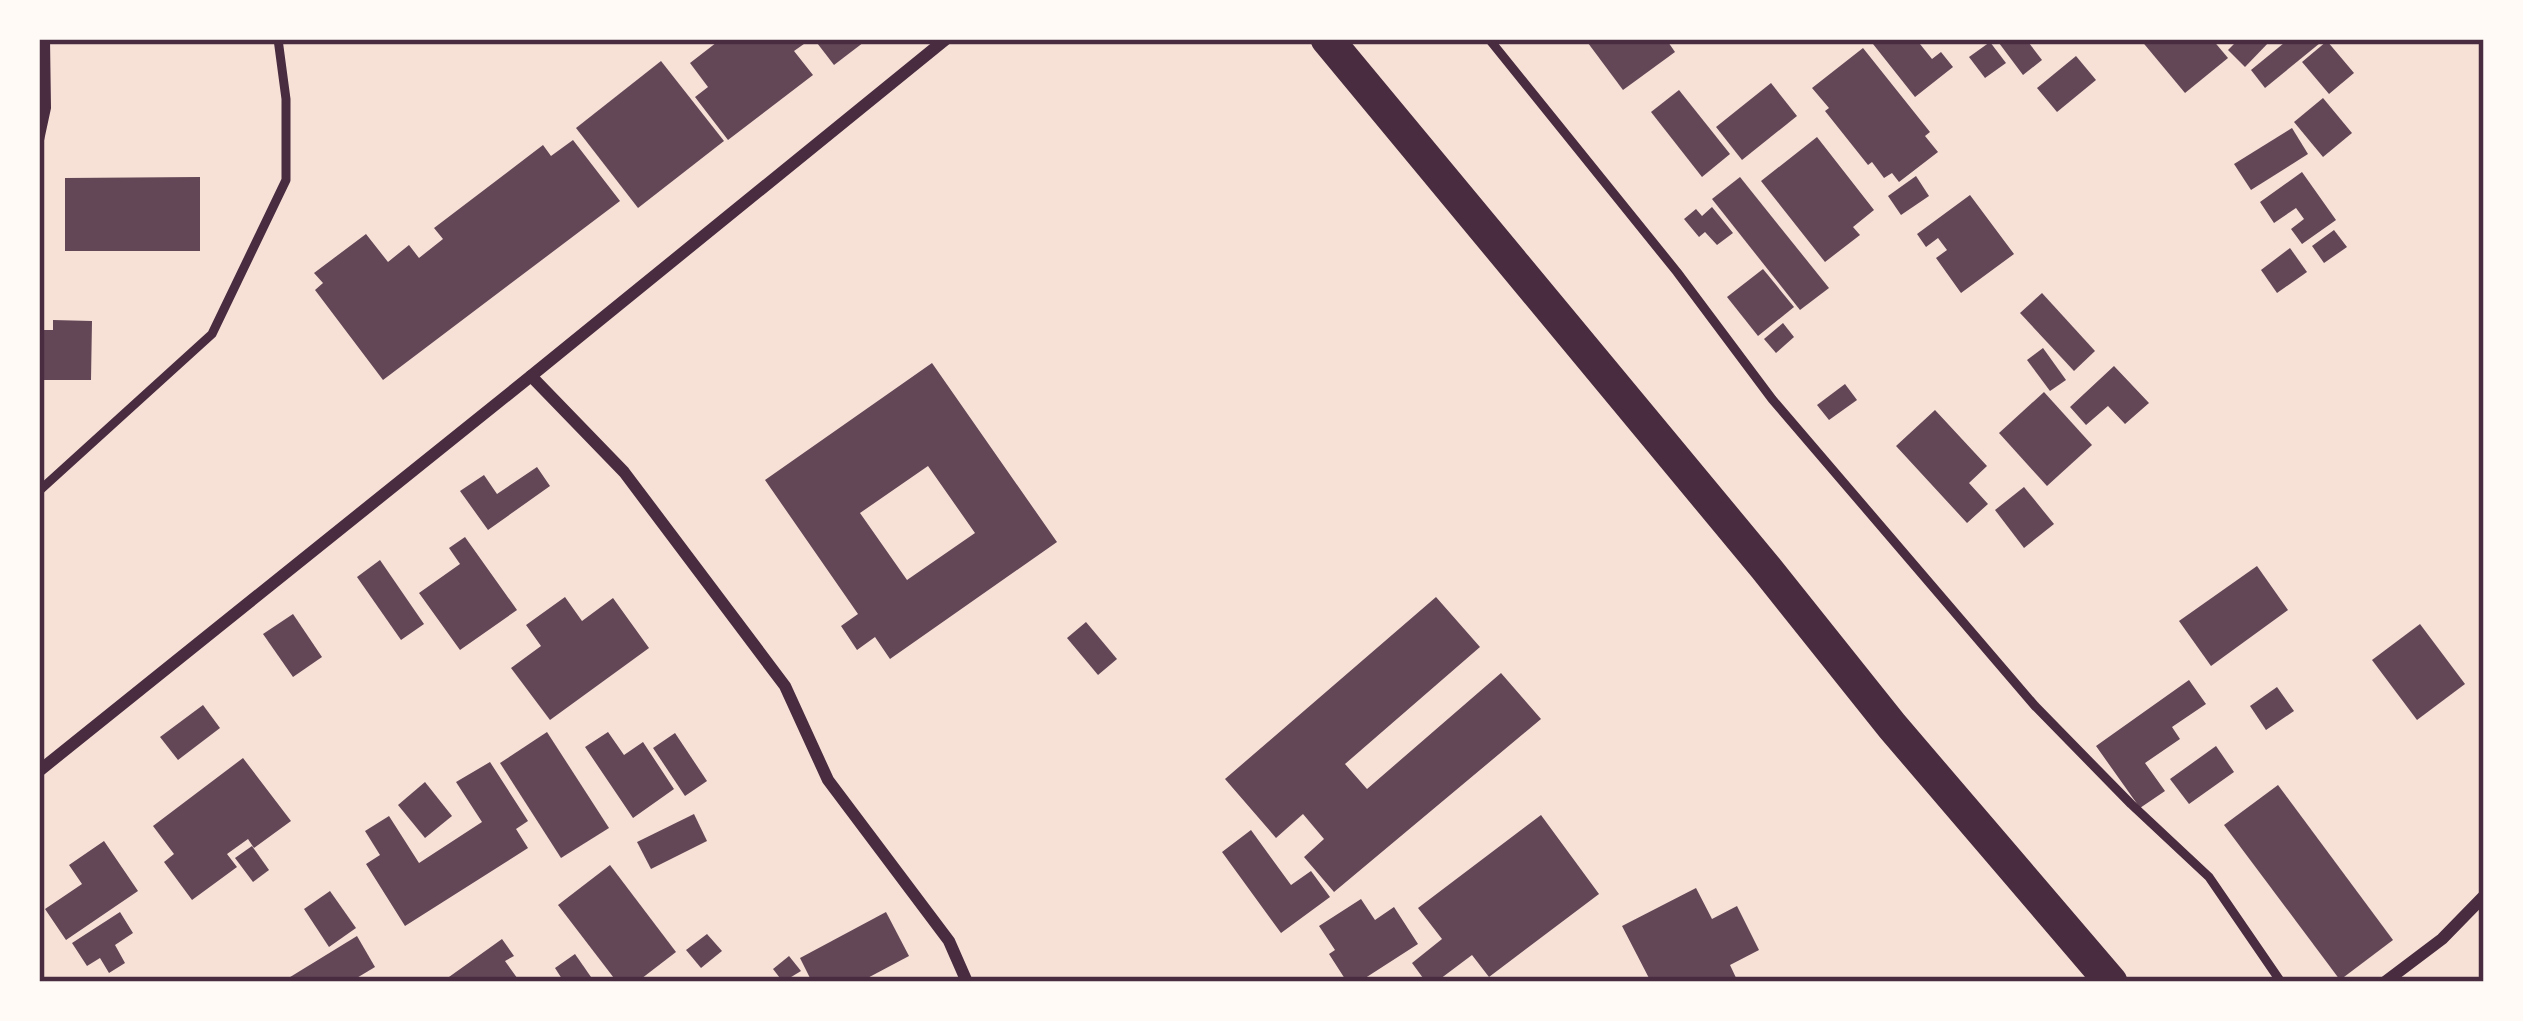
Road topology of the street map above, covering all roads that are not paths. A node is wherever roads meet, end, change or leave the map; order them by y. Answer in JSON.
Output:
{"nodes":[{"id":1,"x":278,"y":39,"type":"edge"},
{"id":2,"x":946,"y":39,"type":"edge"},
{"id":3,"x":1327,"y":39,"type":"edge"},
{"id":4,"x":1489,"y":39,"type":"edge"},
{"id":5,"x":532,"y":376,"type":"junction"},
{"id":6,"x":39,"y":491,"type":"edge"},
{"id":7,"x":39,"y":771,"type":"edge"},
{"id":8,"x":2484,"y":896,"type":"edge"},
{"id":9,"x":967,"y":982,"type":"edge"},
{"id":10,"x":2111,"y":982,"type":"edge"},
{"id":11,"x":2281,"y":982,"type":"edge"},
{"id":12,"x":2385,"y":982,"type":"edge"}],
"edges":[{"from":1,"to":6,"type":"lane"},
{"from":2,"to":5,"type":"street"},
{"from":3,"to":10,"type":"highway"},
{"from":4,"to":11,"type":"lane"},
{"from":5,"to":7,"type":"street"},
{"from":5,"to":9,"type":"street"},
{"from":8,"to":12,"type":"street"}]}
